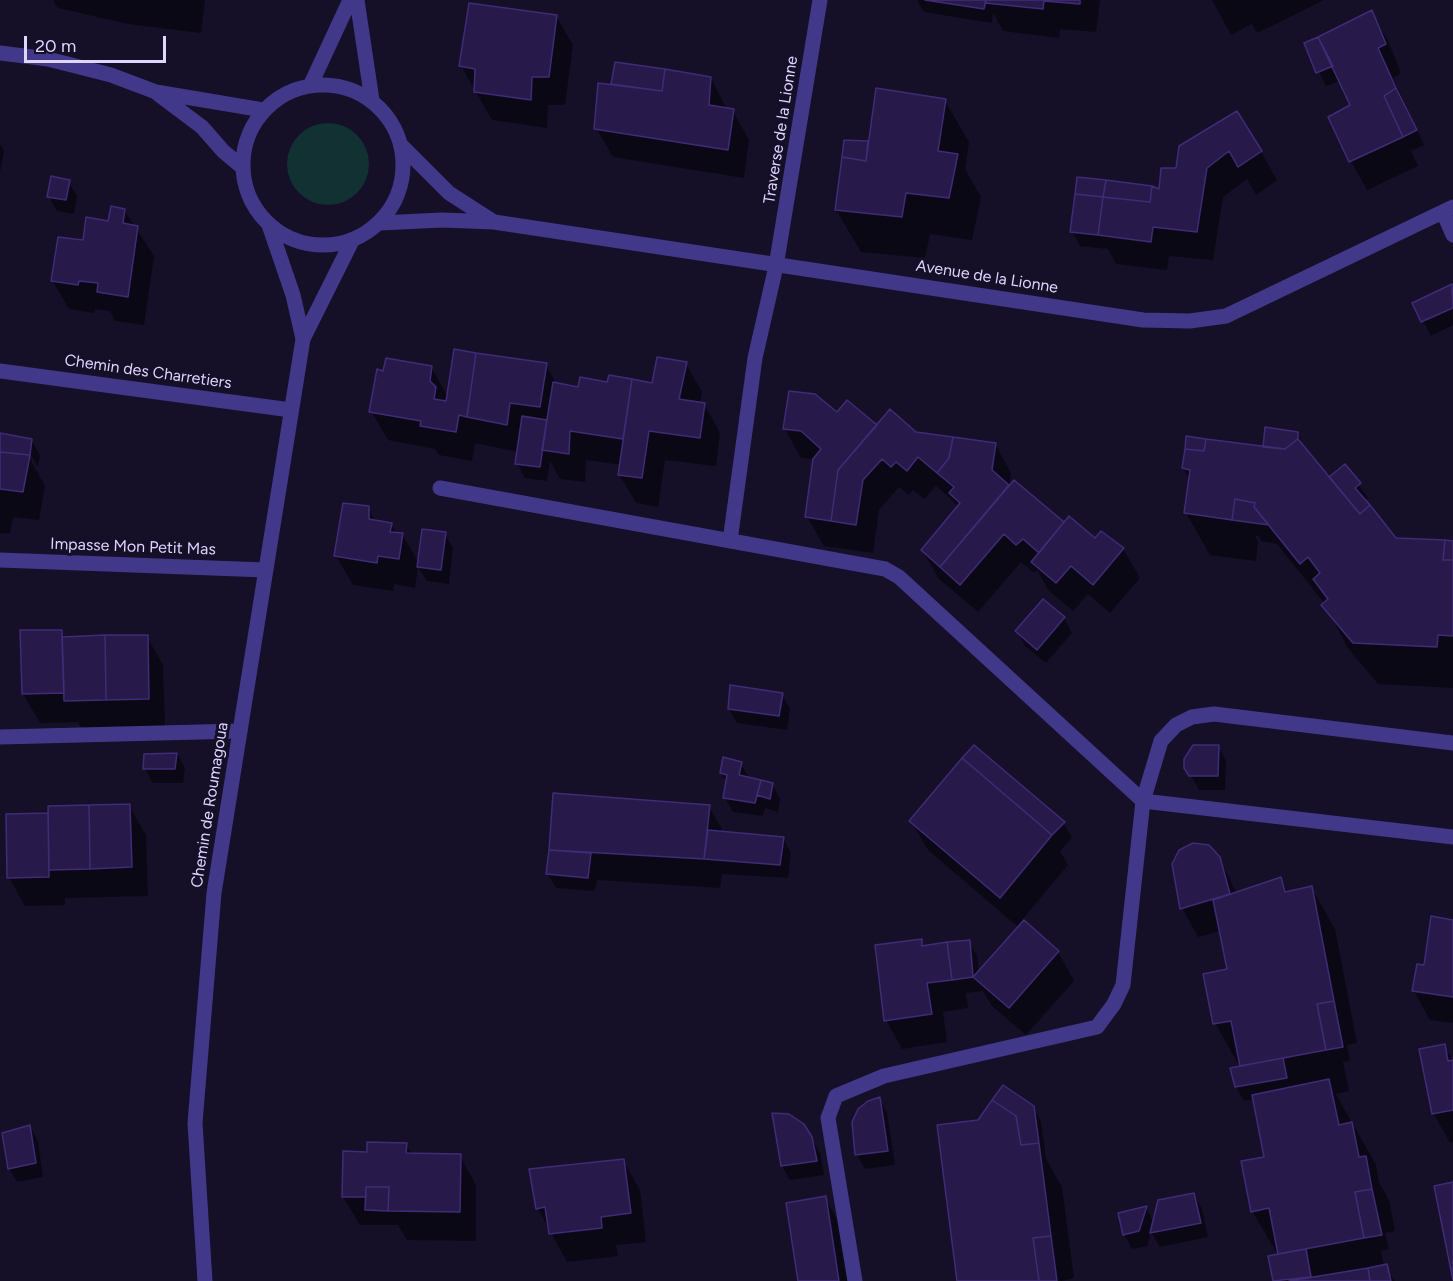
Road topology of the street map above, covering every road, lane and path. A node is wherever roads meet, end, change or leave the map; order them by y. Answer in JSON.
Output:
{"nodes":[{"id":1,"x":350,"y":0,"type":"edge"},
{"id":2,"x":357,"y":0,"type":"edge"},
{"id":3,"x":820,"y":0,"type":"edge"},
{"id":4,"x":0,"y":53,"type":"edge"},
{"id":5,"x":311,"y":84,"type":"junction"},
{"id":6,"x":156,"y":92,"type":"junction"},
{"id":7,"x":372,"y":100,"type":"junction"},
{"id":8,"x":263,"y":110,"type":"junction"},
{"id":9,"x":402,"y":146,"type":"junction"},
{"id":10,"x":242,"y":167,"type":"junction"},
{"id":11,"x":1448,"y":209,"type":"edge"},
{"id":12,"x":494,"y":222,"type":"junction"},
{"id":13,"x":380,"y":223,"type":"junction"},
{"id":14,"x":269,"y":225,"type":"junction"},
{"id":15,"x":1453,"y":235,"type":"edge"},
{"id":16,"x":351,"y":241,"type":"junction"},
{"id":17,"x":776,"y":266,"type":"junction"},
{"id":18,"x":303,"y":339,"type":"junction"},
{"id":19,"x":0,"y":371,"type":"edge"},
{"id":20,"x":291,"y":410,"type":"junction"},
{"id":21,"x":440,"y":488,"type":"dead end"},
{"id":22,"x":730,"y":541,"type":"junction"},
{"id":23,"x":0,"y":560,"type":"edge"},
{"id":24,"x":265,"y":570,"type":"junction"},
{"id":25,"x":240,"y":731,"type":"junction"},
{"id":26,"x":0,"y":737,"type":"edge"},
{"id":27,"x":1453,"y":743,"type":"edge"},
{"id":28,"x":1143,"y":801,"type":"junction"},
{"id":29,"x":1453,"y":837,"type":"edge"},
{"id":30,"x":205,"y":1281,"type":"edge"},
{"id":31,"x":855,"y":1281,"type":"edge"}],
"edges":[{"from":1,"to":5,"type":"street"},
{"from":2,"to":7,"type":"street"},
{"from":3,"to":17,"type":"street","name":"Traverse de la Lionne"},
{"from":4,"to":6,"type":"street"},
{"from":5,"to":7,"type":"street"},
{"from":5,"to":8,"type":"street"},
{"from":6,"to":8,"type":"street"},
{"from":6,"to":10,"type":"street"},
{"from":7,"to":9,"type":"street"},
{"from":8,"to":10,"type":"street"},
{"from":9,"to":12,"type":"street","name":"Avenue de la Lionne"},
{"from":9,"to":13,"type":"street"},
{"from":10,"to":14,"type":"street"},
{"from":11,"to":15,"type":"street"},
{"from":11,"to":17,"type":"street","name":"Avenue de la Lionne"},
{"from":12,"to":13,"type":"street","name":"Avenue de la Lionne"},
{"from":12,"to":17,"type":"street","name":"Avenue de la Lionne"},
{"from":13,"to":16,"type":"street"},
{"from":14,"to":16,"type":"street"},
{"from":14,"to":18,"type":"street","name":"Chemin de Roumagoua"},
{"from":16,"to":18,"type":"street","name":"Chemin de Roumagoua"},
{"from":17,"to":22,"type":"street","name":"Traverse de la Lionne"},
{"from":18,"to":20,"type":"street","name":"Chemin de Roumagoua"},
{"from":19,"to":20,"type":"street","name":"Chemin des Charretiers"},
{"from":20,"to":24,"type":"street","name":"Chemin de Roumagoua"},
{"from":21,"to":22,"type":"street"},
{"from":22,"to":28,"type":"street"},
{"from":23,"to":24,"type":"street","name":"Impasse Mon Petit Mas"},
{"from":24,"to":25,"type":"street","name":"Chemin de Roumagoua"},
{"from":25,"to":26,"type":"street"},
{"from":25,"to":30,"type":"street","name":"Chemin de Roumagoua"},
{"from":27,"to":28,"type":"street"},
{"from":28,"to":29,"type":"street"},
{"from":28,"to":31,"type":"street"}]}
